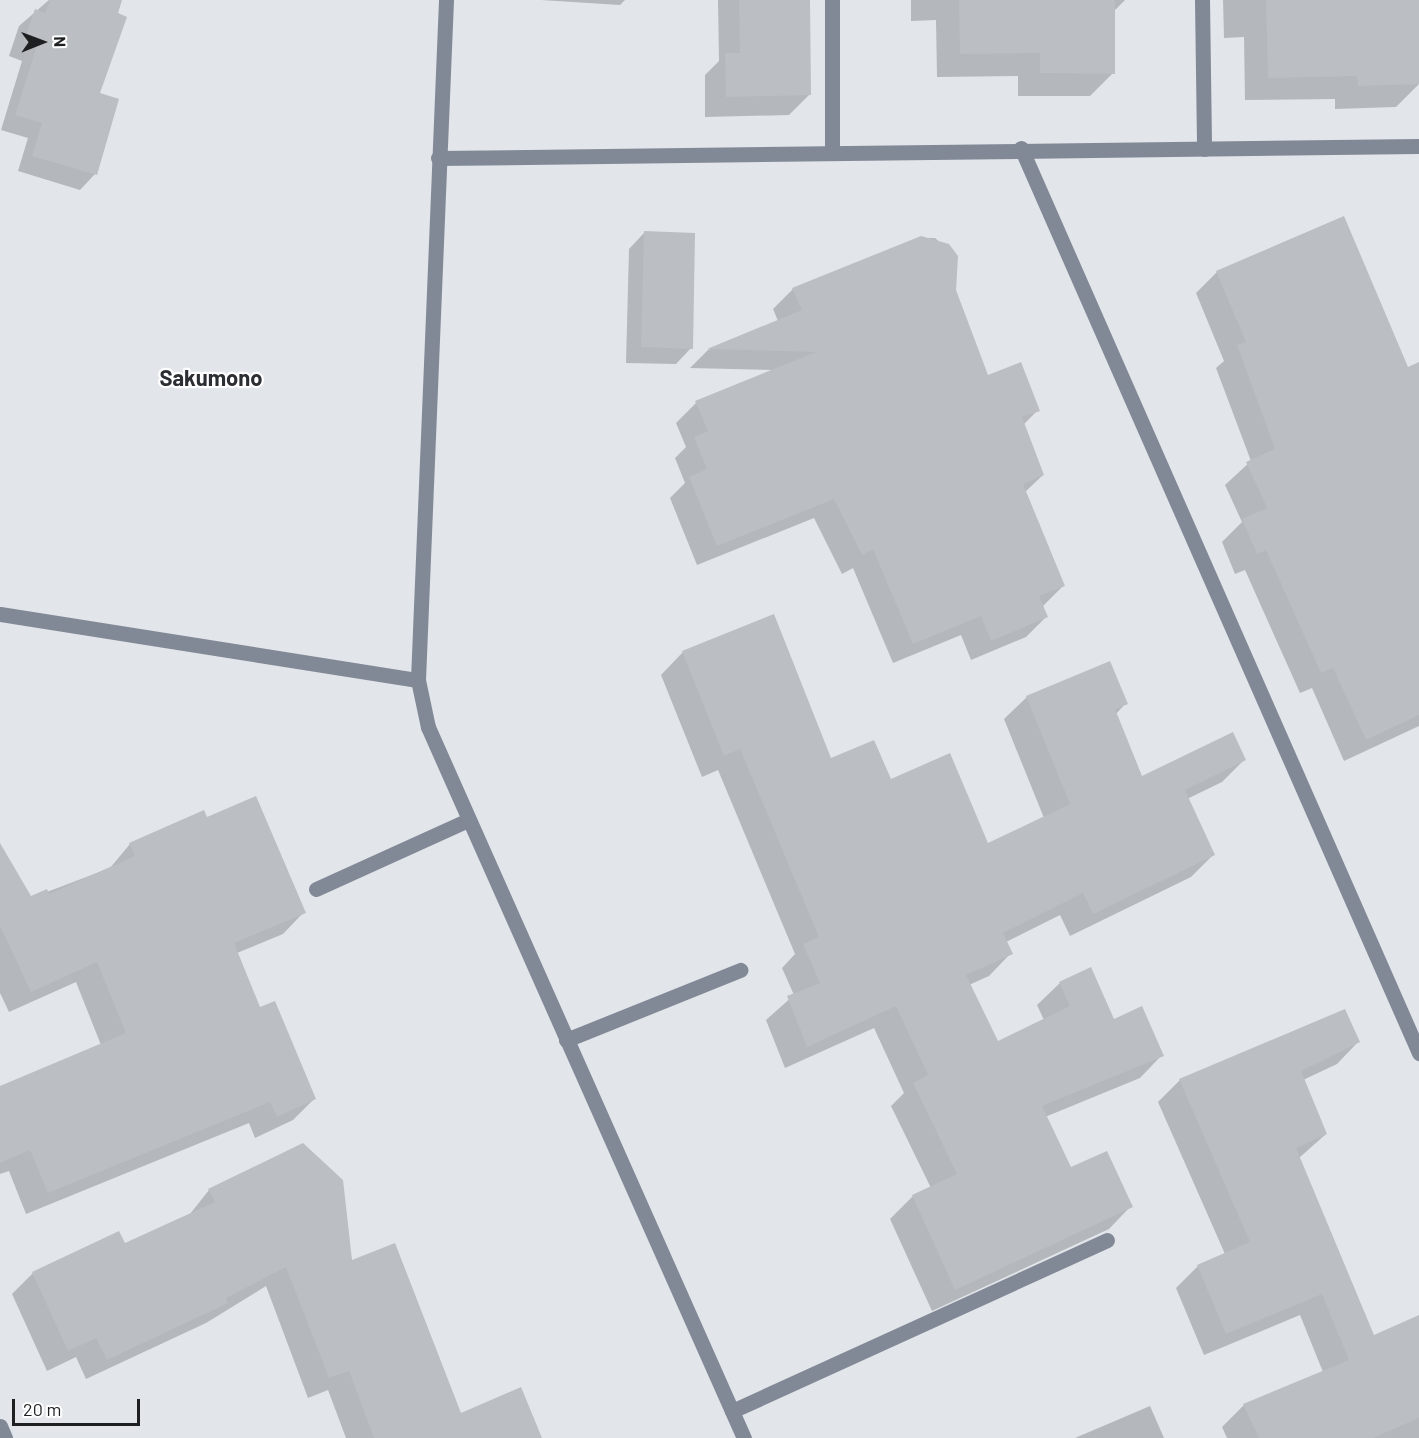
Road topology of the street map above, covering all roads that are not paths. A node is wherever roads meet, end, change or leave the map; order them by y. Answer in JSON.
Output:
{"nodes":[{"id":1,"x":446,"y":0,"type":"edge"},
{"id":2,"x":832,"y":0,"type":"edge"},
{"id":3,"x":1202,"y":0,"type":"edge"},
{"id":4,"x":1419,"y":146,"type":"edge"},
{"id":5,"x":1021,"y":148,"type":"junction"},
{"id":6,"x":1204,"y":149,"type":"junction"},
{"id":7,"x":832,"y":153,"type":"junction"},
{"id":8,"x":438,"y":158,"type":"junction"},
{"id":9,"x":0,"y":614,"type":"edge"},
{"id":10,"x":418,"y":680,"type":"junction"},
{"id":11,"x":468,"y":820,"type":"junction"},
{"id":12,"x":316,"y":889,"type":"dead end"},
{"id":13,"x":740,"y":970,"type":"dead end"},
{"id":14,"x":566,"y":1040,"type":"junction"},
{"id":15,"x":1419,"y":1053,"type":"edge"},
{"id":16,"x":1107,"y":1240,"type":"dead end"},
{"id":17,"x":732,"y":1411,"type":"junction"},
{"id":18,"x":0,"y":1426,"type":"edge"},
{"id":19,"x":5,"y":1438,"type":"edge"},
{"id":20,"x":744,"y":1438,"type":"edge"}],
"edges":[{"from":1,"to":8,"type":"street"},
{"from":2,"to":7,"type":"street"},
{"from":3,"to":6,"type":"street"},
{"from":4,"to":6,"type":"street"},
{"from":5,"to":6,"type":"street"},
{"from":5,"to":7,"type":"street"},
{"from":5,"to":15,"type":"street"},
{"from":7,"to":8,"type":"street"},
{"from":8,"to":10,"type":"street"},
{"from":9,"to":10,"type":"street"},
{"from":10,"to":11,"type":"street"},
{"from":11,"to":12,"type":"street"},
{"from":11,"to":14,"type":"street"},
{"from":13,"to":14,"type":"street"},
{"from":14,"to":17,"type":"street"},
{"from":16,"to":17,"type":"street"},
{"from":17,"to":20,"type":"street"},
{"from":18,"to":19,"type":"street"}]}
